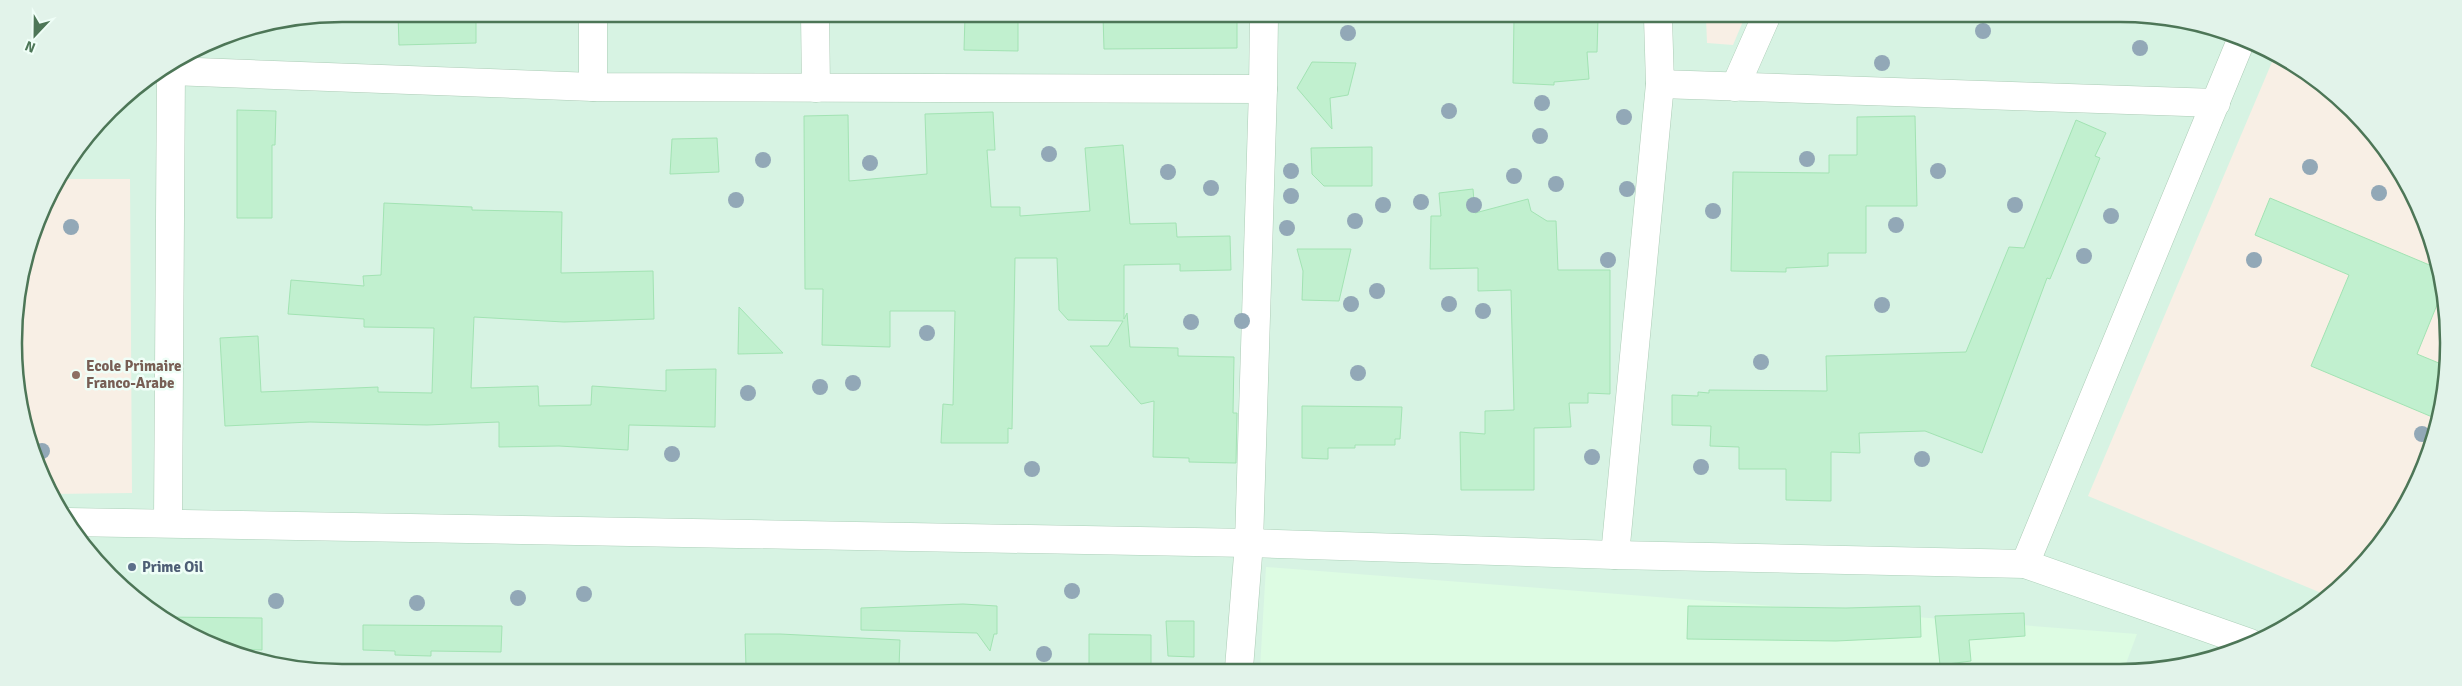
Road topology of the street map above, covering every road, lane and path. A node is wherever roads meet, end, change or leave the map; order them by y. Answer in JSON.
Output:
{"nodes":[{"id":1,"x":593,"y":22,"type":"edge"},
{"id":2,"x":815,"y":22,"type":"edge"},
{"id":3,"x":1264,"y":22,"type":"edge"},
{"id":4,"x":1658,"y":22,"type":"edge"},
{"id":5,"x":1765,"y":22,"type":"edge"},
{"id":6,"x":2239,"y":46,"type":"edge"},
{"id":7,"x":177,"y":69,"type":"edge"},
{"id":8,"x":171,"y":73,"type":"edge"},
{"id":9,"x":1660,"y":84,"type":"junction"},
{"id":10,"x":593,"y":87,"type":"junction"},
{"id":11,"x":1735,"y":87,"type":"junction"},
{"id":12,"x":816,"y":88,"type":"junction"},
{"id":13,"x":1263,"y":89,"type":"junction"},
{"id":14,"x":2216,"y":103,"type":"junction"},
{"id":15,"x":78,"y":522,"type":"edge"},
{"id":16,"x":168,"y":522,"type":"junction"},
{"id":17,"x":1249,"y":543,"type":"junction"},
{"id":18,"x":1615,"y":556,"type":"junction"},
{"id":19,"x":2026,"y":564,"type":"junction"},
{"id":20,"x":2240,"y":640,"type":"edge"},
{"id":21,"x":1239,"y":664,"type":"edge"}],
"edges":[{"from":1,"to":10,"type":"street"},
{"from":2,"to":12,"type":"street"},
{"from":3,"to":13,"type":"street"},
{"from":4,"to":9,"type":"street"},
{"from":5,"to":11,"type":"street"},
{"from":6,"to":14,"type":"street"},
{"from":7,"to":10,"type":"street"},
{"from":8,"to":16,"type":"street"},
{"from":9,"to":11,"type":"street"},
{"from":9,"to":18,"type":"street"},
{"from":10,"to":12,"type":"street"},
{"from":11,"to":14,"type":"street"},
{"from":12,"to":13,"type":"street"},
{"from":13,"to":17,"type":"street"},
{"from":14,"to":19,"type":"street"},
{"from":15,"to":16,"type":"street"},
{"from":16,"to":17,"type":"street"},
{"from":17,"to":18,"type":"street"},
{"from":17,"to":21,"type":"street"},
{"from":18,"to":19,"type":"street"},
{"from":19,"to":20,"type":"street"}]}
